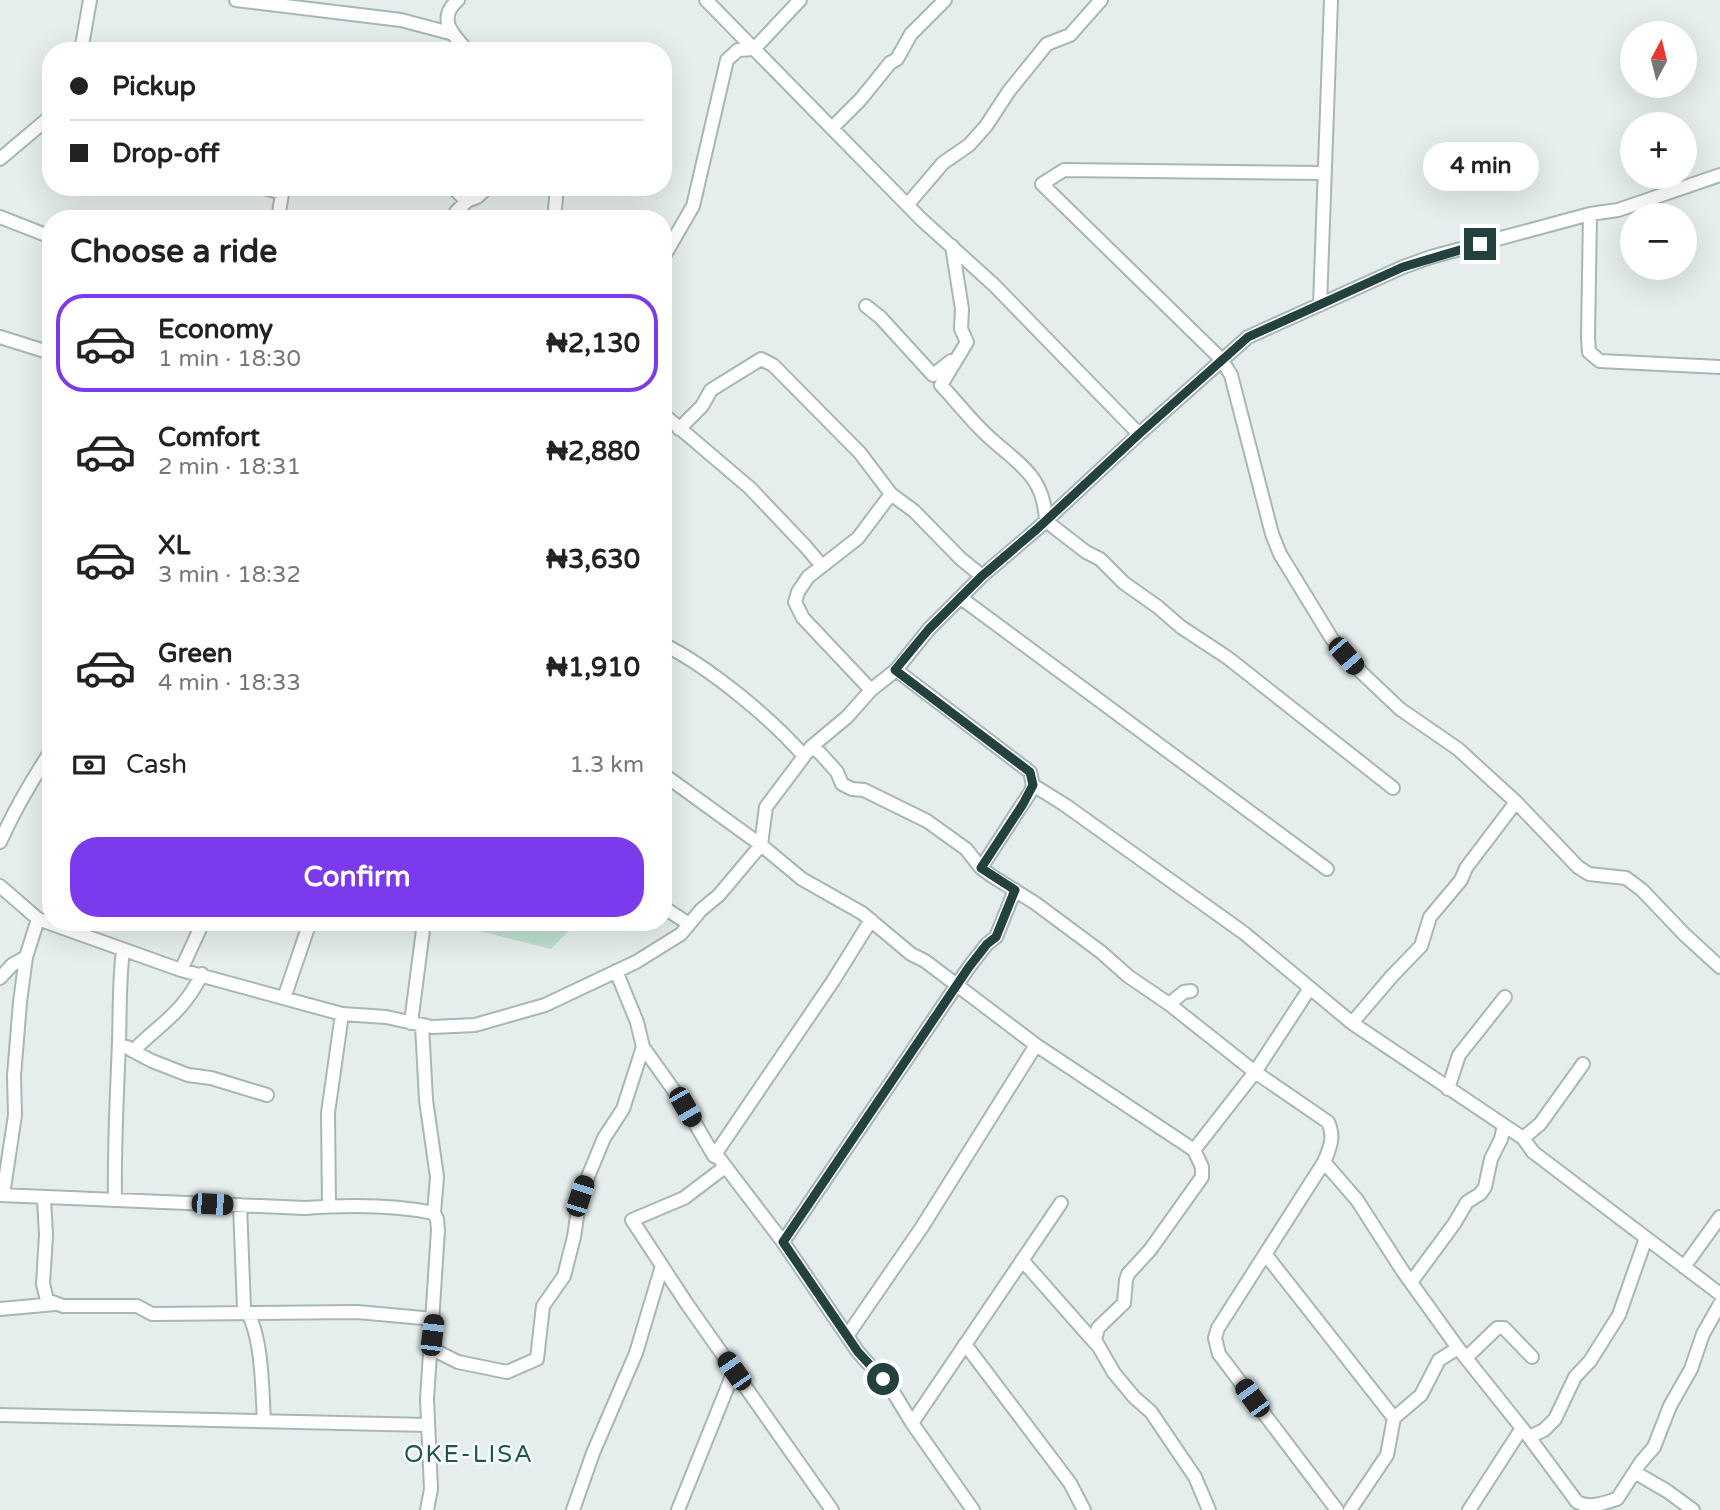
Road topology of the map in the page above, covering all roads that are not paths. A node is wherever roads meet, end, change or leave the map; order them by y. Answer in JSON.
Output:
{"nodes":[{"id":1,"x":90,"y":0,"type":"edge"},
{"id":2,"x":236,"y":0,"type":"edge"},
{"id":3,"x":458,"y":0,"type":"edge"},
{"id":4,"x":706,"y":0,"type":"edge"},
{"id":5,"x":800,"y":0,"type":"edge"},
{"id":6,"x":946,"y":0,"type":"edge"},
{"id":7,"x":1101,"y":0,"type":"edge"},
{"id":8,"x":1331,"y":0,"type":"edge"},
{"id":9,"x":450,"y":33,"type":"junction"},
{"id":10,"x":83,"y":42,"type":"edge"},
{"id":11,"x":459,"y":42,"type":"edge"},
{"id":12,"x":754,"y":50,"type":"junction"},
{"id":13,"x":42,"y":124,"type":"edge"},
{"id":14,"x":833,"y":127,"type":"junction"},
{"id":15,"x":0,"y":159,"type":"edge"},
{"id":16,"x":1324,"y":173,"type":"junction"},
{"id":17,"x":1720,"y":175,"type":"edge"},
{"id":18,"x":462,"y":196,"type":"edge"},
{"id":19,"x":478,"y":196,"type":"edge"},
{"id":20,"x":467,"y":201,"type":"junction"},
{"id":21,"x":908,"y":204,"type":"junction"},
{"id":22,"x":458,"y":210,"type":"edge"},
{"id":23,"x":1590,"y":214,"type":"junction"},
{"id":24,"x":0,"y":217,"type":"edge"},
{"id":25,"x":42,"y":233,"type":"edge"},
{"id":26,"x":672,"y":242,"type":"edge"},
{"id":27,"x":952,"y":246,"type":"junction"},
{"id":28,"x":1321,"y":304,"type":"junction"},
{"id":29,"x":866,"y":306,"type":"dead end"},
{"id":30,"x":0,"y":337,"type":"edge"},
{"id":31,"x":967,"y":342,"type":"junction"},
{"id":32,"x":42,"y":350,"type":"edge"},
{"id":33,"x":1221,"y":359,"type":"junction"},
{"id":34,"x":1720,"y":367,"type":"edge"},
{"id":35,"x":672,"y":422,"type":"edge"},
{"id":36,"x":679,"y":429,"type":"junction"},
{"id":37,"x":1139,"y":434,"type":"junction"},
{"id":38,"x":891,"y":494,"type":"junction"},
{"id":39,"x":1046,"y":521,"type":"junction"},
{"id":40,"x":822,"y":566,"type":"junction"},
{"id":41,"x":982,"y":576,"type":"junction"},
{"id":42,"x":961,"y":597,"type":"junction"},
{"id":43,"x":672,"y":649,"type":"edge"},
{"id":44,"x":895,"y":670,"type":"junction"},
{"id":45,"x":871,"y":690,"type":"junction"},
{"id":46,"x":808,"y":752,"type":"junction"},
{"id":47,"x":42,"y":767,"type":"edge"},
{"id":48,"x":672,"y":781,"type":"edge"},
{"id":49,"x":1033,"y":785,"type":"junction"},
{"id":50,"x":1393,"y":788,"type":"dead end"},
{"id":51,"x":1516,"y":802,"type":"junction"},
{"id":52,"x":0,"y":842,"type":"edge"},
{"id":53,"x":761,"y":845,"type":"junction"},
{"id":54,"x":981,"y":868,"type":"junction"},
{"id":55,"x":1327,"y":869,"type":"dead end"},
{"id":56,"x":0,"y":886,"type":"edge"},
{"id":57,"x":1015,"y":890,"type":"junction"},
{"id":58,"x":672,"y":913,"type":"edge"},
{"id":59,"x":38,"y":919,"type":"junction"},
{"id":60,"x":42,"y":920,"type":"edge"},
{"id":61,"x":871,"y":920,"type":"junction"},
{"id":62,"x":689,"y":924,"type":"junction"},
{"id":63,"x":87,"y":931,"type":"edge"},
{"id":64,"x":199,"y":931,"type":"edge"},
{"id":65,"x":307,"y":931,"type":"edge"},
{"id":66,"x":423,"y":931,"type":"edge"},
{"id":67,"x":123,"y":950,"type":"junction"},
{"id":68,"x":26,"y":957,"type":"junction"},
{"id":69,"x":1720,"y":967,"type":"edge"},
{"id":70,"x":181,"y":970,"type":"junction"},
{"id":71,"x":616,"y":971,"type":"junction"},
{"id":72,"x":202,"y":974,"type":"junction"},
{"id":73,"x":0,"y":978,"type":"edge"},
{"id":74,"x":957,"y":985,"type":"junction"},
{"id":75,"x":1310,"y":988,"type":"junction"},
{"id":76,"x":1191,"y":991,"type":"dead end"},
{"id":77,"x":1505,"y":997,"type":"dead end"},
{"id":78,"x":284,"y":998,"type":"junction"},
{"id":79,"x":1170,"y":1004,"type":"junction"},
{"id":80,"x":342,"y":1014,"type":"junction"},
{"id":81,"x":1352,"y":1023,"type":"junction"},
{"id":82,"x":417,"y":1024,"type":"junction"},
{"id":83,"x":119,"y":1040,"type":"junction"},
{"id":84,"x":1036,"y":1045,"type":"junction"},
{"id":85,"x":643,"y":1047,"type":"junction"},
{"id":86,"x":133,"y":1051,"type":"junction"},
{"id":87,"x":1583,"y":1064,"type":"dead end"},
{"id":88,"x":1255,"y":1072,"type":"junction"},
{"id":89,"x":1448,"y":1089,"type":"junction"},
{"id":90,"x":268,"y":1095,"type":"dead end"},
{"id":91,"x":1504,"y":1125,"type":"junction"},
{"id":92,"x":1523,"y":1138,"type":"junction"},
{"id":93,"x":1194,"y":1150,"type":"junction"},
{"id":94,"x":714,"y":1156,"type":"junction"},
{"id":95,"x":1324,"y":1163,"type":"junction"},
{"id":96,"x":725,"y":1167,"type":"junction"},
{"id":97,"x":2,"y":1195,"type":"edge"},
{"id":98,"x":44,"y":1199,"type":"junction"},
{"id":99,"x":115,"y":1199,"type":"junction"},
{"id":100,"x":1061,"y":1203,"type":"dead end"},
{"id":101,"x":240,"y":1205,"type":"junction"},
{"id":102,"x":330,"y":1206,"type":"junction"},
{"id":103,"x":434,"y":1213,"type":"junction"},
{"id":104,"x":1720,"y":1217,"type":"edge"},
{"id":105,"x":1646,"y":1238,"type":"junction"},
{"id":106,"x":783,"y":1242,"type":"junction"},
{"id":107,"x":1266,"y":1255,"type":"junction"},
{"id":108,"x":1022,"y":1260,"type":"junction"},
{"id":109,"x":662,"y":1266,"type":"junction"},
{"id":110,"x":1684,"y":1267,"type":"junction"},
{"id":111,"x":1412,"y":1281,"type":"junction"},
{"id":112,"x":1709,"y":1286,"type":"junction"},
{"id":113,"x":1720,"y":1294,"type":"edge"},
{"id":114,"x":58,"y":1304,"type":"junction"},
{"id":115,"x":0,"y":1308,"type":"edge"},
{"id":116,"x":1717,"y":1312,"type":"edge"},
{"id":117,"x":248,"y":1314,"type":"junction"},
{"id":118,"x":434,"y":1319,"type":"junction"},
{"id":119,"x":847,"y":1336,"type":"junction"},
{"id":120,"x":965,"y":1344,"type":"junction"},
{"id":121,"x":1097,"y":1346,"type":"junction"},
{"id":122,"x":430,"y":1351,"type":"junction"},
{"id":123,"x":1462,"y":1353,"type":"junction"},
{"id":124,"x":1532,"y":1357,"type":"dead end"},
{"id":125,"x":734,"y":1371,"type":"junction"},
{"id":126,"x":0,"y":1415,"type":"edge"},
{"id":127,"x":1394,"y":1418,"type":"junction"},
{"id":128,"x":264,"y":1421,"type":"junction"},
{"id":129,"x":912,"y":1423,"type":"junction"},
{"id":130,"x":428,"y":1425,"type":"junction"},
{"id":131,"x":1526,"y":1432,"type":"junction"},
{"id":132,"x":1636,"y":1473,"type":"junction"},
{"id":133,"x":1583,"y":1507,"type":"edge"},
{"id":134,"x":427,"y":1510,"type":"edge"},
{"id":135,"x":573,"y":1510,"type":"edge"},
{"id":136,"x":678,"y":1510,"type":"edge"},
{"id":137,"x":832,"y":1510,"type":"edge"},
{"id":138,"x":973,"y":1510,"type":"edge"},
{"id":139,"x":1084,"y":1510,"type":"edge"},
{"id":140,"x":1209,"y":1510,"type":"edge"},
{"id":141,"x":1337,"y":1510,"type":"edge"},
{"id":142,"x":1350,"y":1510,"type":"edge"},
{"id":143,"x":1469,"y":1510,"type":"edge"},
{"id":144,"x":1693,"y":1510,"type":"edge"}],
"edges":[{"from":1,"to":10,"type":"street"},
{"from":2,"to":9,"type":"street"},
{"from":3,"to":9,"type":"street"},
{"from":4,"to":12,"type":"street"},
{"from":5,"to":12,"type":"street"},
{"from":6,"to":14,"type":"street"},
{"from":7,"to":21,"type":"street"},
{"from":8,"to":16,"type":"street"},
{"from":9,"to":11,"type":"street"},
{"from":12,"to":14,"type":"street"},
{"from":12,"to":26,"type":"street"},
{"from":13,"to":15,"type":"street"},
{"from":14,"to":21,"type":"street"},
{"from":16,"to":28,"type":"street"},
{"from":16,"to":33,"type":"street"},
{"from":17,"to":23,"type":"street"},
{"from":18,"to":20,"type":"street"},
{"from":19,"to":20,"type":"street"},
{"from":20,"to":22,"type":"street"},
{"from":21,"to":27,"type":"street"},
{"from":23,"to":28,"type":"street"},
{"from":23,"to":34,"type":"street"},
{"from":24,"to":25,"type":"street"},
{"from":27,"to":31,"type":"street"},
{"from":27,"to":37,"type":"street"},
{"from":28,"to":33,"type":"street"},
{"from":29,"to":31,"type":"street"},
{"from":30,"to":32,"type":"street"},
{"from":31,"to":39,"type":"street"},
{"from":33,"to":37,"type":"street"},
{"from":33,"to":51,"type":"street"},
{"from":35,"to":36,"type":"street"},
{"from":36,"to":38,"type":"street"},
{"from":36,"to":40,"type":"street"},
{"from":37,"to":39,"type":"street"},
{"from":38,"to":40,"type":"street"},
{"from":38,"to":41,"type":"street"},
{"from":39,"to":41,"type":"street"},
{"from":39,"to":50,"type":"street"},
{"from":40,"to":45,"type":"street"},
{"from":41,"to":42,"type":"street"},
{"from":42,"to":44,"type":"street"},
{"from":42,"to":55,"type":"street"},
{"from":43,"to":46,"type":"street"},
{"from":44,"to":45,"type":"street"},
{"from":44,"to":49,"type":"street"},
{"from":45,"to":46,"type":"street"},
{"from":46,"to":53,"type":"street"},
{"from":46,"to":54,"type":"street"},
{"from":47,"to":52,"type":"street"},
{"from":48,"to":53,"type":"street"},
{"from":49,"to":54,"type":"street"},
{"from":49,"to":75,"type":"street"},
{"from":51,"to":69,"type":"street"},
{"from":51,"to":81,"type":"street"},
{"from":53,"to":61,"type":"street"},
{"from":53,"to":62,"type":"street"},
{"from":54,"to":57,"type":"street"},
{"from":56,"to":59,"type":"street"},
{"from":57,"to":74,"type":"street"},
{"from":57,"to":79,"type":"street"},
{"from":58,"to":62,"type":"street"},
{"from":59,"to":60,"type":"street"},
{"from":59,"to":68,"type":"street"},
{"from":61,"to":74,"type":"street"},
{"from":61,"to":94,"type":"street"},
{"from":62,"to":71,"type":"street"},
{"from":63,"to":67,"type":"street"},
{"from":64,"to":70,"type":"street"},
{"from":65,"to":78,"type":"street"},
{"from":66,"to":82,"type":"street"},
{"from":67,"to":70,"type":"street"},
{"from":67,"to":83,"type":"street"},
{"from":68,"to":73,"type":"street"},
{"from":68,"to":97,"type":"street"},
{"from":70,"to":72,"type":"street"},
{"from":71,"to":82,"type":"street"},
{"from":71,"to":85,"type":"street"},
{"from":72,"to":78,"type":"street"},
{"from":72,"to":86,"type":"street"},
{"from":74,"to":84,"type":"street"},
{"from":74,"to":106,"type":"street"},
{"from":75,"to":81,"type":"street"},
{"from":75,"to":88,"type":"street"},
{"from":76,"to":79,"type":"street"},
{"from":77,"to":89,"type":"street"},
{"from":78,"to":80,"type":"street"},
{"from":79,"to":88,"type":"street"},
{"from":80,"to":82,"type":"street"},
{"from":80,"to":102,"type":"street"},
{"from":81,"to":89,"type":"street"},
{"from":82,"to":103,"type":"street"},
{"from":83,"to":86,"type":"street"},
{"from":83,"to":99,"type":"street"},
{"from":84,"to":93,"type":"street"},
{"from":84,"to":119,"type":"street"},
{"from":85,"to":94,"type":"street"},
{"from":85,"to":122,"type":"street"},
{"from":86,"to":90,"type":"street"},
{"from":87,"to":92,"type":"street"},
{"from":88,"to":93,"type":"street"},
{"from":88,"to":95,"type":"street"},
{"from":89,"to":91,"type":"street"},
{"from":91,"to":92,"type":"street"},
{"from":91,"to":111,"type":"street"},
{"from":92,"to":105,"type":"street"},
{"from":93,"to":121,"type":"street"},
{"from":94,"to":96,"type":"street"},
{"from":95,"to":107,"type":"street"},
{"from":95,"to":111,"type":"street"},
{"from":96,"to":106,"type":"street"},
{"from":96,"to":109,"type":"street"},
{"from":97,"to":98,"type":"street"},
{"from":98,"to":99,"type":"street"},
{"from":98,"to":114,"type":"street"},
{"from":99,"to":101,"type":"street"},
{"from":100,"to":108,"type":"street"},
{"from":101,"to":102,"type":"street"},
{"from":101,"to":117,"type":"street"},
{"from":102,"to":103,"type":"street"},
{"from":103,"to":118,"type":"street"},
{"from":104,"to":110,"type":"street"},
{"from":105,"to":110,"type":"street"},
{"from":105,"to":131,"type":"street"},
{"from":106,"to":119,"type":"street"},
{"from":107,"to":127,"type":"street"},
{"from":107,"to":141,"type":"street"},
{"from":108,"to":120,"type":"street"},
{"from":108,"to":121,"type":"street"},
{"from":109,"to":125,"type":"street"},
{"from":109,"to":135,"type":"street"},
{"from":110,"to":112,"type":"street"},
{"from":111,"to":123,"type":"street"},
{"from":112,"to":113,"type":"street"},
{"from":112,"to":116,"type":"street"},
{"from":114,"to":115,"type":"street"},
{"from":114,"to":117,"type":"street"},
{"from":116,"to":132,"type":"street"},
{"from":117,"to":118,"type":"street"},
{"from":117,"to":128,"type":"street"},
{"from":118,"to":122,"type":"street"},
{"from":119,"to":129,"type":"street"},
{"from":120,"to":129,"type":"street"},
{"from":120,"to":139,"type":"street"},
{"from":121,"to":140,"type":"street"},
{"from":122,"to":130,"type":"street"},
{"from":123,"to":124,"type":"street"},
{"from":123,"to":127,"type":"street"},
{"from":123,"to":131,"type":"street"},
{"from":125,"to":136,"type":"street"},
{"from":125,"to":137,"type":"street"},
{"from":126,"to":128,"type":"street"},
{"from":127,"to":142,"type":"street"},
{"from":128,"to":130,"type":"street"},
{"from":129,"to":138,"type":"street"},
{"from":130,"to":134,"type":"street"},
{"from":131,"to":133,"type":"street"},
{"from":131,"to":143,"type":"street"},
{"from":132,"to":133,"type":"street"},
{"from":132,"to":144,"type":"street"}]}
